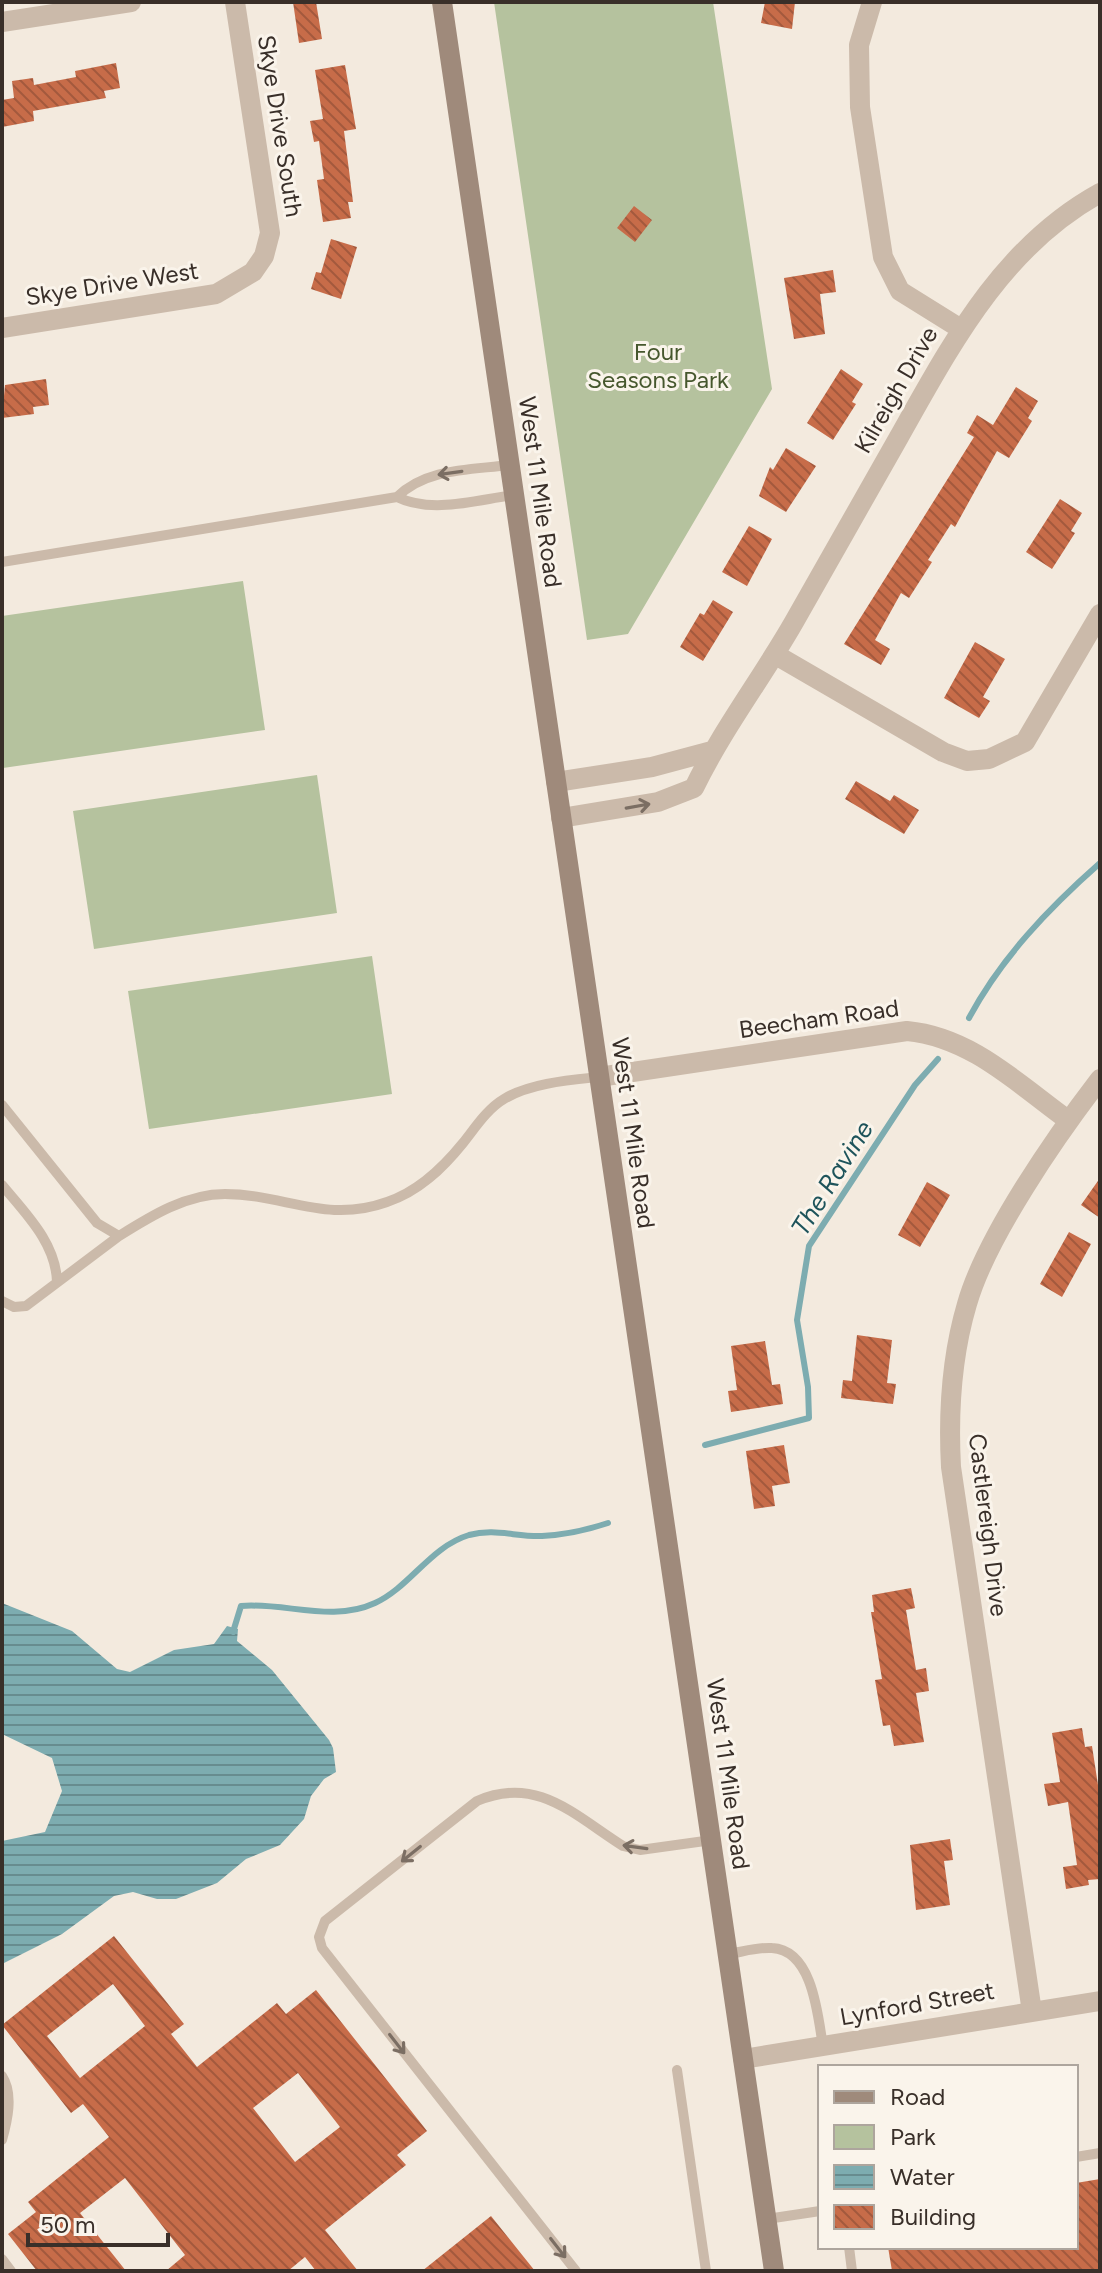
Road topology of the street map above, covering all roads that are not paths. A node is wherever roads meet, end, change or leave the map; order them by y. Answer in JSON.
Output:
{"nodes":[{"id":1,"x":131,"y":2,"type":"edge"},
{"id":2,"x":235,"y":2,"type":"edge"},
{"id":3,"x":442,"y":2,"type":"edge"},
{"id":4,"x":872,"y":2,"type":"edge"},
{"id":5,"x":2,"y":22,"type":"edge"},
{"id":6,"x":1100,"y":193,"type":"edge"},
{"id":7,"x":264,"y":256,"type":"joint"},
{"id":8,"x":2,"y":328,"type":"edge"},
{"id":9,"x":961,"y":329,"type":"junction"},
{"id":10,"x":509,"y":465,"type":"junction"},
{"id":11,"x":514,"y":495,"type":"junction"},
{"id":12,"x":397,"y":497,"type":"junction"},
{"id":13,"x":2,"y":562,"type":"edge"},
{"id":14,"x":1100,"y":614,"type":"edge"},
{"id":15,"x":776,"y":655,"type":"junction"},
{"id":16,"x":712,"y":751,"type":"junction"},
{"id":17,"x":556,"y":782,"type":"junction"},
{"id":18,"x":561,"y":818,"type":"junction"},
{"id":19,"x":599,"y":1077,"type":"junction"},
{"id":20,"x":1100,"y":1079,"type":"edge"},
{"id":21,"x":2,"y":1105,"type":"edge"},
{"id":22,"x":1068,"y":1120,"type":"junction"},
{"id":23,"x":2,"y":1185,"type":"edge"},
{"id":24,"x":119,"y":1236,"type":"junction"},
{"id":25,"x":57,"y":1282,"type":"junction"},
{"id":26,"x":2,"y":1301,"type":"edge"},
{"id":27,"x":712,"y":1840,"type":"junction"},
{"id":28,"x":728,"y":1954,"type":"junction"},
{"id":29,"x":1100,"y":2001,"type":"edge"},
{"id":30,"x":1032,"y":2012,"type":"junction"},
{"id":31,"x":823,"y":2047,"type":"junction"},
{"id":32,"x":743,"y":2059,"type":"junction"},
{"id":33,"x":677,"y":2070,"type":"dead end"},
{"id":34,"x":2,"y":2076,"type":"edge"},
{"id":35,"x":2,"y":2140,"type":"edge"},
{"id":36,"x":1100,"y":2153,"type":"edge"},
{"id":37,"x":1078,"y":2157,"type":"edge"},
{"id":38,"x":818,"y":2211,"type":"edge"},
{"id":39,"x":767,"y":2219,"type":"junction"},
{"id":40,"x":849,"y":2249,"type":"edge"},
{"id":41,"x":2,"y":2259,"type":"edge"},
{"id":42,"x":575,"y":2270,"type":"edge"},
{"id":43,"x":11,"y":2271,"type":"edge"},
{"id":44,"x":706,"y":2271,"type":"edge"},
{"id":45,"x":774,"y":2271,"type":"edge"},
{"id":46,"x":852,"y":2271,"type":"edge"}],
"edges":[{"from":1,"to":5,"type":"street"},
{"from":2,"to":7,"type":"street","name":"Skye Drive South"},
{"from":3,"to":10,"type":"street","name":"West 11 Mile Road"},
{"from":4,"to":9,"type":"street","name":"Kilreigh Drive"},
{"from":6,"to":9,"type":"street"},
{"from":7,"to":8,"type":"street","name":"Skye Drive West"},
{"from":9,"to":15,"type":"street","name":"Kilreigh Drive"},
{"from":10,"to":11,"type":"street","name":"West 11 Mile Road"},
{"from":10,"to":12,"type":"lane","one_way":true},
{"from":11,"to":12,"type":"lane"},
{"from":11,"to":17,"type":"street","name":"West 11 Mile Road"},
{"from":12,"to":13,"type":"lane"},
{"from":14,"to":15,"type":"street"},
{"from":15,"to":16,"type":"street","name":"Kilreigh Drive"},
{"from":16,"to":17,"type":"street"},
{"from":18,"to":16,"type":"street","name":"Kilreigh Drive","one_way":true},
{"from":17,"to":18,"type":"street","name":"West 11 Mile Road"},
{"from":18,"to":19,"type":"street","name":"West 11 Mile Road"},
{"from":19,"to":22,"type":"street","name":"Beecham Road"},
{"from":19,"to":24,"type":"lane"},
{"from":19,"to":27,"type":"street","name":"West 11 Mile Road"},
{"from":20,"to":22,"type":"street","name":"Castlereigh Drive"},
{"from":21,"to":24,"type":"lane"},
{"from":22,"to":30,"type":"street","name":"Castlereigh Drive"},
{"from":23,"to":25,"type":"lane"},
{"from":24,"to":25,"type":"lane"},
{"from":25,"to":26,"type":"lane"},
{"from":27,"to":28,"type":"street","name":"West 11 Mile Road"},
{"from":27,"to":42,"type":"lane","one_way":true},
{"from":28,"to":31,"type":"lane"},
{"from":28,"to":32,"type":"street","name":"West 11 Mile Road"},
{"from":29,"to":30,"type":"street","name":"Lynford Street"},
{"from":30,"to":31,"type":"street","name":"Lynford Street"},
{"from":31,"to":32,"type":"street","name":"Lynford Street"},
{"from":32,"to":39,"type":"street","name":"West 11 Mile Road"},
{"from":33,"to":44,"type":"lane"},
{"from":34,"to":35,"type":"lane"},
{"from":36,"to":37,"type":"lane"},
{"from":38,"to":39,"type":"lane"},
{"from":39,"to":45,"type":"street","name":"West 11 Mile Road"},
{"from":40,"to":46,"type":"lane"},
{"from":41,"to":43,"type":"lane"}]}
